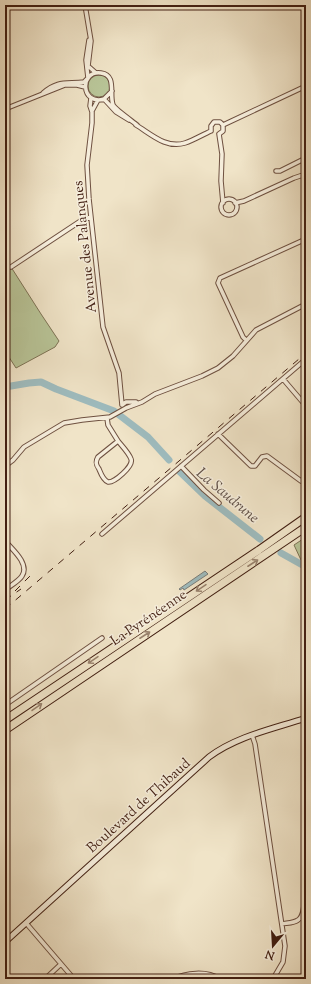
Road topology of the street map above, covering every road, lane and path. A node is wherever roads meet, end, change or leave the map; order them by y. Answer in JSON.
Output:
{"nodes":[{"id":1,"x":85,"y":5,"type":"edge"},
{"id":2,"x":89,"y":37,"type":"junction"},
{"id":3,"x":96,"y":73,"type":"junction"},
{"id":4,"x":88,"y":78,"type":"junction"},
{"id":5,"x":306,"y":86,"type":"edge"},
{"id":6,"x":85,"y":87,"type":"junction"},
{"id":7,"x":112,"y":91,"type":"junction"},
{"id":8,"x":40,"y":95,"type":"junction"},
{"id":9,"x":91,"y":98,"type":"junction"},
{"id":10,"x":104,"y":99,"type":"junction"},
{"id":11,"x":98,"y":100,"type":"junction"},
{"id":12,"x":5,"y":108,"type":"edge"},
{"id":13,"x":92,"y":111,"type":"junction"},
{"id":14,"x":137,"y":125,"type":"junction"},
{"id":15,"x":223,"y":125,"type":"junction"},
{"id":16,"x":211,"y":131,"type":"junction"},
{"id":17,"x":219,"y":134,"type":"junction"},
{"id":18,"x":306,"y":158,"type":"edge"},
{"id":19,"x":276,"y":171,"type":"dead end"},
{"id":20,"x":306,"y":174,"type":"edge"},
{"id":21,"x":222,"y":191,"type":"junction"},
{"id":22,"x":230,"y":200,"type":"junction"},
{"id":23,"x":244,"y":201,"type":"junction"},
{"id":24,"x":223,"y":203,"type":"junction"},
{"id":25,"x":236,"y":203,"type":"junction"},
{"id":26,"x":237,"y":208,"type":"junction"},
{"id":27,"x":91,"y":217,"type":"junction"},
{"id":28,"x":306,"y":239,"type":"edge"},
{"id":29,"x":11,"y":267,"type":"dead end"},
{"id":30,"x":306,"y":304,"type":"edge"},
{"id":31,"x":246,"y":340,"type":"junction"},
{"id":32,"x":306,"y":359,"type":"edge"},
{"id":33,"x":283,"y":379,"type":"junction"},
{"id":34,"x":148,"y":398,"type":"junction"},
{"id":35,"x":124,"y":403,"type":"junction"},
{"id":36,"x":306,"y":406,"type":"edge"},
{"id":37,"x":126,"y":408,"type":"junction"},
{"id":38,"x":120,"y":411,"type":"junction"},
{"id":39,"x":107,"y":418,"type":"junction"},
{"id":40,"x":218,"y":434,"type":"junction"},
{"id":41,"x":118,"y":441,"type":"junction"},
{"id":42,"x":5,"y":466,"type":"edge"},
{"id":43,"x":181,"y":466,"type":"junction"},
{"id":44,"x":306,"y":481,"type":"edge"},
{"id":45,"x":219,"y":503,"type":"dead end"},
{"id":46,"x":306,"y":517,"type":"edge"},
{"id":47,"x":306,"y":527,"type":"edge"},
{"id":48,"x":102,"y":534,"type":"dead end"},
{"id":49,"x":5,"y":541,"type":"edge"},
{"id":50,"x":5,"y":590,"type":"edge"},
{"id":51,"x":102,"y":638,"type":"dead end"},
{"id":52,"x":5,"y":705,"type":"edge"},
{"id":53,"x":306,"y":718,"type":"edge"},
{"id":54,"x":5,"y":720,"type":"edge"},
{"id":55,"x":5,"y":730,"type":"edge"},
{"id":56,"x":252,"y":735,"type":"junction"},
{"id":57,"x":306,"y":885,"type":"edge"},
{"id":58,"x":26,"y":923,"type":"junction"},
{"id":59,"x":282,"y":924,"type":"junction"},
{"id":60,"x":5,"y":942,"type":"edge"},
{"id":61,"x":61,"y":964,"type":"junction"},
{"id":62,"x":45,"y":979,"type":"edge"},
{"id":63,"x":74,"y":979,"type":"edge"},
{"id":64,"x":172,"y":979,"type":"edge"},
{"id":65,"x":220,"y":979,"type":"edge"},
{"id":66,"x":273,"y":979,"type":"edge"}],
"edges":[{"from":1,"to":2,"type":"street"},
{"from":2,"to":3,"type":"street"},
{"from":2,"to":4,"type":"street"},
{"from":3,"to":4,"type":"street"},
{"from":3,"to":7,"type":"street"},
{"from":4,"to":6,"type":"street"},
{"from":4,"to":8,"type":"street"},
{"from":5,"to":15,"type":"street"},
{"from":6,"to":8,"type":"street"},
{"from":6,"to":9,"type":"street"},
{"from":7,"to":10,"type":"street"},
{"from":7,"to":14,"type":"street"},
{"from":8,"to":12,"type":"street"},
{"from":9,"to":11,"type":"street"},
{"from":9,"to":13,"type":"street","name":"Avenue des Palanques"},
{"from":10,"to":11,"type":"street"},
{"from":10,"to":14,"type":"street"},
{"from":11,"to":13,"type":"street"},
{"from":13,"to":27,"type":"street","name":"Avenue des Palanques"},
{"from":14,"to":16,"type":"street"},
{"from":15,"to":16,"type":"street"},
{"from":15,"to":17,"type":"street"},
{"from":16,"to":17,"type":"street"},
{"from":17,"to":21,"type":"street"},
{"from":18,"to":19,"type":"street"},
{"from":20,"to":23,"type":"street"},
{"from":21,"to":22,"type":"street"},
{"from":21,"to":24,"type":"street"},
{"from":22,"to":24,"type":"street"},
{"from":22,"to":25,"type":"street"},
{"from":23,"to":25,"type":"street"},
{"from":23,"to":26,"type":"street"},
{"from":24,"to":26,"type":"street"},
{"from":25,"to":26,"type":"street"},
{"from":27,"to":29,"type":"street"},
{"from":27,"to":35,"type":"street","name":"Avenue des Palanques"},
{"from":28,"to":31,"type":"street"},
{"from":30,"to":31,"type":"street"},
{"from":31,"to":34,"type":"street"},
{"from":32,"to":33,"type":"street"},
{"from":33,"to":36,"type":"street"},
{"from":33,"to":40,"type":"street"},
{"from":34,"to":35,"type":"street"},
{"from":34,"to":37,"type":"street"},
{"from":35,"to":37,"type":"street","name":"Avenue des Palanques"},
{"from":35,"to":38,"type":"street"},
{"from":37,"to":38,"type":"street"},
{"from":38,"to":39,"type":"street"},
{"from":39,"to":41,"type":"street"},
{"from":39,"to":42,"type":"street"},
{"from":40,"to":43,"type":"street"},
{"from":40,"to":44,"type":"street"},
{"from":41,"to":41,"type":"street"},
{"from":43,"to":45,"type":"street"},
{"from":43,"to":48,"type":"street"},
{"from":46,"to":54,"type":"highway","name":"La Pyrénéenne","one_way":true},
{"from":55,"to":47,"type":"highway","name":"La Pyrénéenne","one_way":true},
{"from":49,"to":50,"type":"street"},
{"from":51,"to":52,"type":"street"},
{"from":53,"to":56,"type":"street","name":"Boulevard de Thibaud"},
{"from":56,"to":58,"type":"street","name":"Boulevard de Thibaud"},
{"from":56,"to":59,"type":"street"},
{"from":57,"to":59,"type":"street"},
{"from":58,"to":60,"type":"street","name":"Boulevard de Thibaud"},
{"from":58,"to":61,"type":"street"},
{"from":59,"to":66,"type":"street"},
{"from":61,"to":62,"type":"street"},
{"from":61,"to":63,"type":"street"},
{"from":64,"to":65,"type":"street"}]}
